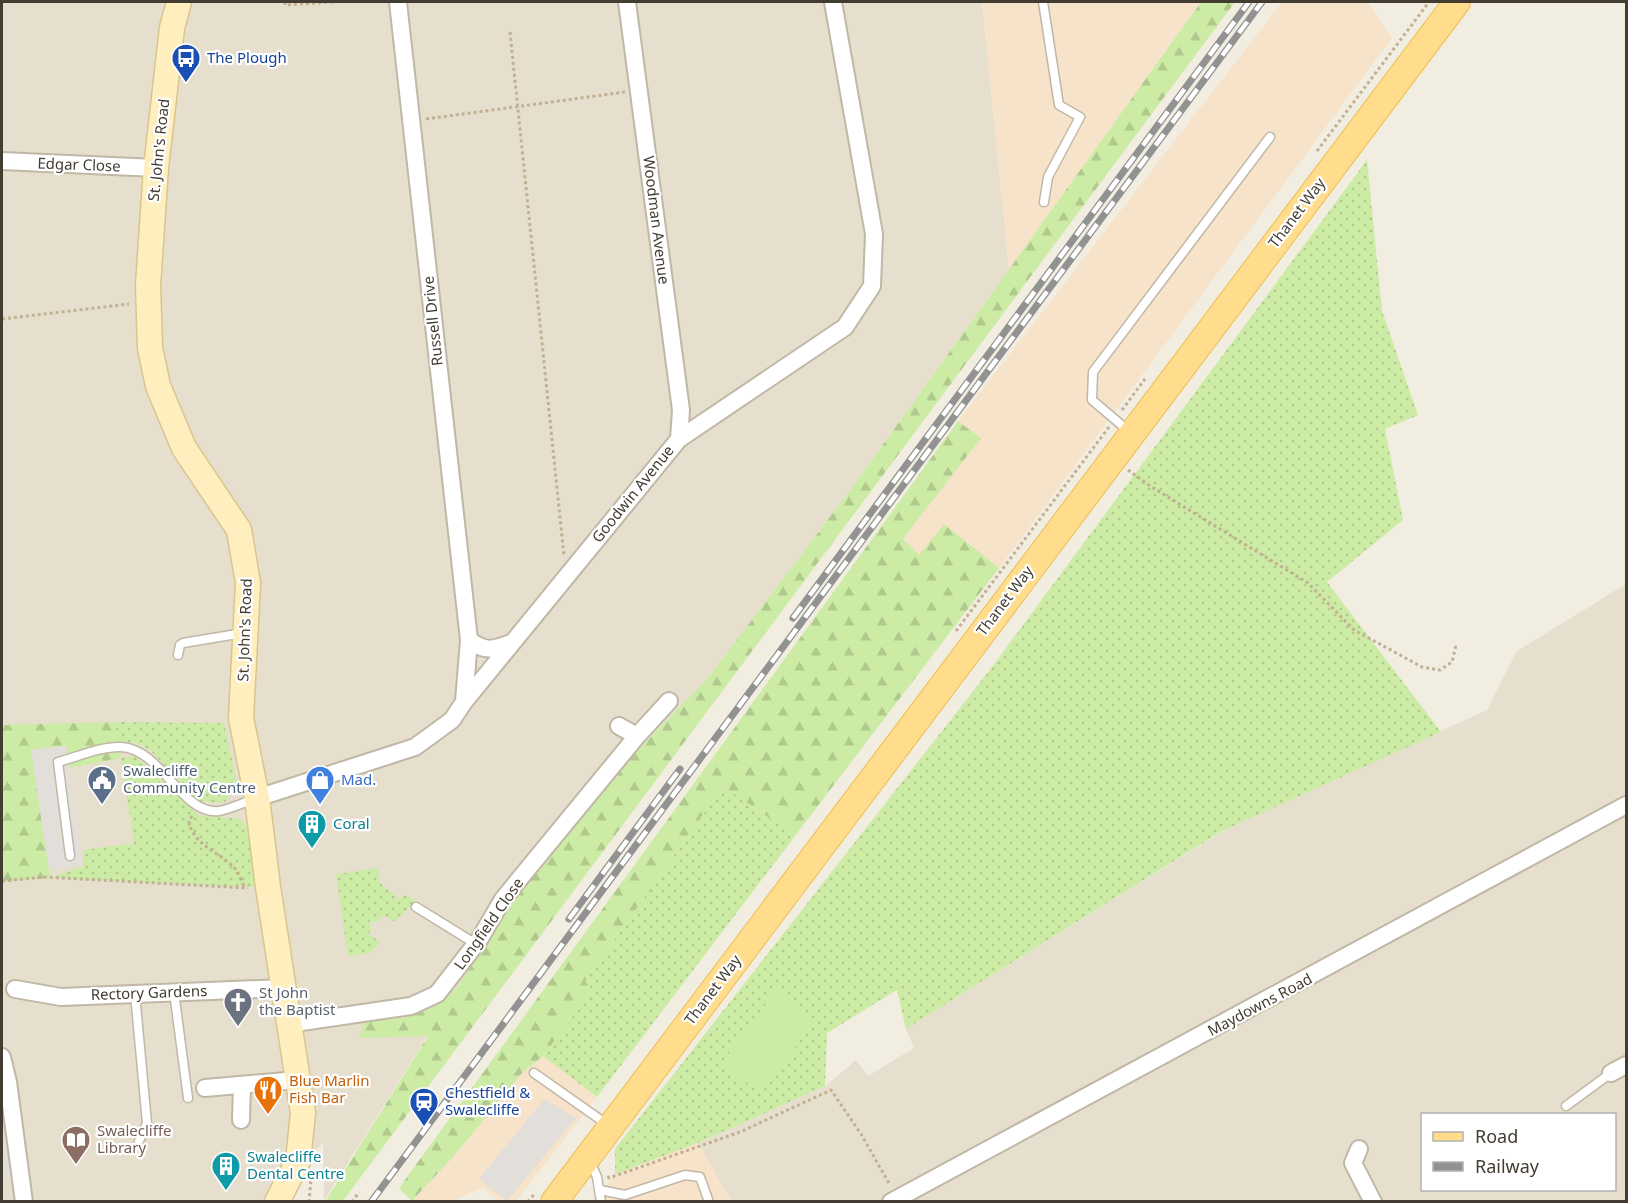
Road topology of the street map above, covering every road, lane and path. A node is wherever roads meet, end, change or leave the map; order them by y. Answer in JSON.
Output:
{"nodes":[{"id":1,"x":179,"y":2,"type":"edge"},
{"id":2,"x":285,"y":2,"type":"edge"},
{"id":3,"x":333,"y":2,"type":"edge"},
{"id":4,"x":398,"y":2,"type":"edge"},
{"id":5,"x":627,"y":2,"type":"edge"},
{"id":6,"x":833,"y":2,"type":"edge"},
{"id":7,"x":1043,"y":2,"type":"edge"},
{"id":8,"x":1457,"y":2,"type":"edge"},
{"id":9,"x":510,"y":32,"type":"dead end"},
{"id":10,"x":639,"y":90,"type":"junction"},
{"id":11,"x":516,"y":106,"type":"junction"},
{"id":12,"x":411,"y":121,"type":"junction"},
{"id":13,"x":1270,"y":137,"type":"dead end"},
{"id":14,"x":2,"y":161,"type":"edge"},
{"id":15,"x":156,"y":168,"type":"junction"},
{"id":16,"x":1044,"y":202,"type":"dead end"},
{"id":17,"x":148,"y":302,"type":"junction"},
{"id":18,"x":2,"y":319,"type":"edge"},
{"id":19,"x":1131,"y":434,"type":"junction"},
{"id":20,"x":678,"y":439,"type":"junction"},
{"id":21,"x":1113,"y":458,"type":"junction"},
{"id":22,"x":567,"y":576,"type":"junction"},
{"id":23,"x":246,"y":632,"type":"junction"},
{"id":24,"x":469,"y":640,"type":"junction"},
{"id":25,"x":513,"y":642,"type":"junction"},
{"id":26,"x":1456,"y":645,"type":"dead end"},
{"id":27,"x":178,"y":655,"type":"dead end"},
{"id":28,"x":669,"y":701,"type":"dead end"},
{"id":29,"x":464,"y":702,"type":"junction"},
{"id":30,"x":619,"y":726,"type":"dead end"},
{"id":31,"x":637,"y":736,"type":"junction"},
{"id":32,"x":257,"y":798,"type":"junction"},
{"id":33,"x":1626,"y":805,"type":"edge"},
{"id":34,"x":201,"y":808,"type":"junction"},
{"id":35,"x":70,"y":856,"type":"dead end"},
{"id":36,"x":2,"y":881,"type":"edge"},
{"id":37,"x":257,"y":888,"type":"junction"},
{"id":38,"x":416,"y":907,"type":"dead end"},
{"id":39,"x":476,"y":944,"type":"junction"},
{"id":40,"x":284,"y":988,"type":"junction"},
{"id":41,"x":15,"y":989,"type":"dead end"},
{"id":42,"x":174,"y":992,"type":"junction"},
{"id":43,"x":135,"y":994,"type":"junction"},
{"id":44,"x":288,"y":1024,"type":"junction"},
{"id":45,"x":2,"y":1056,"type":"edge"},
{"id":46,"x":1619,"y":1069,"type":"edge"},
{"id":47,"x":534,"y":1072,"type":"dead end"},
{"id":48,"x":297,"y":1080,"type":"junction"},
{"id":49,"x":242,"y":1085,"type":"junction"},
{"id":50,"x":205,"y":1088,"type":"dead end"},
{"id":51,"x":188,"y":1098,"type":"dead end"},
{"id":52,"x":1566,"y":1106,"type":"dead end"},
{"id":53,"x":241,"y":1120,"type":"dead end"},
{"id":54,"x":611,"y":1127,"type":"junction"},
{"id":55,"x":139,"y":1141,"type":"dead end"},
{"id":56,"x":1359,"y":1149,"type":"dead end"},
{"id":57,"x":591,"y":1154,"type":"junction"},
{"id":58,"x":600,"y":1190,"type":"junction"},
{"id":59,"x":359,"y":1192,"type":"dead end"},
{"id":60,"x":899,"y":1198,"type":"edge"},
{"id":61,"x":24,"y":1202,"type":"edge"},
{"id":62,"x":277,"y":1202,"type":"edge"},
{"id":63,"x":352,"y":1202,"type":"edge"},
{"id":64,"x":554,"y":1202,"type":"edge"},
{"id":65,"x":601,"y":1202,"type":"edge"},
{"id":66,"x":709,"y":1202,"type":"edge"},
{"id":67,"x":1373,"y":1202,"type":"edge"}],
"edges":[{"from":1,"to":15,"type":"main road","name":"St. John's Road"},
{"from":2,"to":3,"type":"path"},
{"from":4,"to":12,"type":"street","name":"Russell Drive"},
{"from":5,"to":10,"type":"street","name":"Woodman Avenue"},
{"from":6,"to":20,"type":"street","name":"Goodwin Avenue"},
{"from":7,"to":16,"type":"lane"},
{"from":8,"to":19,"type":"main road","name":"Thanet Way"},
{"from":9,"to":11,"type":"path"},
{"from":10,"to":11,"type":"path"},
{"from":10,"to":20,"type":"street","name":"Woodman Avenue"},
{"from":11,"to":12,"type":"path"},
{"from":11,"to":22,"type":"path"},
{"from":12,"to":24,"type":"street","name":"Russell Drive"},
{"from":13,"to":19,"type":"lane"},
{"from":14,"to":15,"type":"street","name":"Edgar Close"},
{"from":15,"to":17,"type":"main road","name":"St. John's Road"},
{"from":17,"to":18,"type":"path"},
{"from":17,"to":23,"type":"main road","name":"St. John's Road"},
{"from":19,"to":21,"type":"main road","name":"Thanet Way"},
{"from":20,"to":22,"type":"street","name":"Goodwin Avenue"},
{"from":21,"to":26,"type":"path"},
{"from":21,"to":54,"type":"main road","name":"Thanet Way"},
{"from":22,"to":25,"type":"street","name":"Goodwin Avenue"},
{"from":23,"to":27,"type":"lane"},
{"from":23,"to":32,"type":"main road","name":"St. John's Road"},
{"from":24,"to":25,"type":"street"},
{"from":24,"to":29,"type":"street","name":"Russell Drive"},
{"from":25,"to":29,"type":"street","name":"Goodwin Avenue"},
{"from":28,"to":31,"type":"street","name":"Longfield Close"},
{"from":29,"to":32,"type":"street","name":"Goodwin Avenue"},
{"from":30,"to":31,"type":"street"},
{"from":31,"to":39,"type":"street","name":"Longfield Close"},
{"from":32,"to":34,"type":"lane"},
{"from":32,"to":37,"type":"main road","name":"St. John's Road"},
{"from":33,"to":60,"type":"street","name":"Maydowns Road"},
{"from":34,"to":35,"type":"lane"},
{"from":34,"to":37,"type":"path"},
{"from":36,"to":37,"type":"path"},
{"from":37,"to":40,"type":"main road","name":"St. John's Road"},
{"from":38,"to":39,"type":"lane"},
{"from":39,"to":44,"type":"street","name":"Longfield Close"},
{"from":40,"to":42,"type":"street","name":"Rectory Gardens"},
{"from":40,"to":44,"type":"main road","name":"St. John's Road"},
{"from":41,"to":43,"type":"street","name":"Rectory Gardens"},
{"from":42,"to":43,"type":"street","name":"Rectory Gardens"},
{"from":42,"to":51,"type":"lane"},
{"from":43,"to":55,"type":"lane"},
{"from":44,"to":48,"type":"main road","name":"St. John's Road"},
{"from":45,"to":61,"type":"street"},
{"from":46,"to":52,"type":"lane"},
{"from":47,"to":54,"type":"lane"},
{"from":48,"to":49,"type":"street"},
{"from":48,"to":62,"type":"main road","name":"St. John's Road"},
{"from":49,"to":50,"type":"street"},
{"from":49,"to":53,"type":"street"},
{"from":54,"to":57,"type":"main road","name":"Thanet Way"},
{"from":56,"to":67,"type":"street"},
{"from":57,"to":58,"type":"lane"},
{"from":57,"to":60,"type":"path"},
{"from":57,"to":64,"type":"main road","name":"Thanet Way"},
{"from":58,"to":65,"type":"lane"},
{"from":58,"to":66,"type":"lane"},
{"from":59,"to":63,"type":"path"}]}
